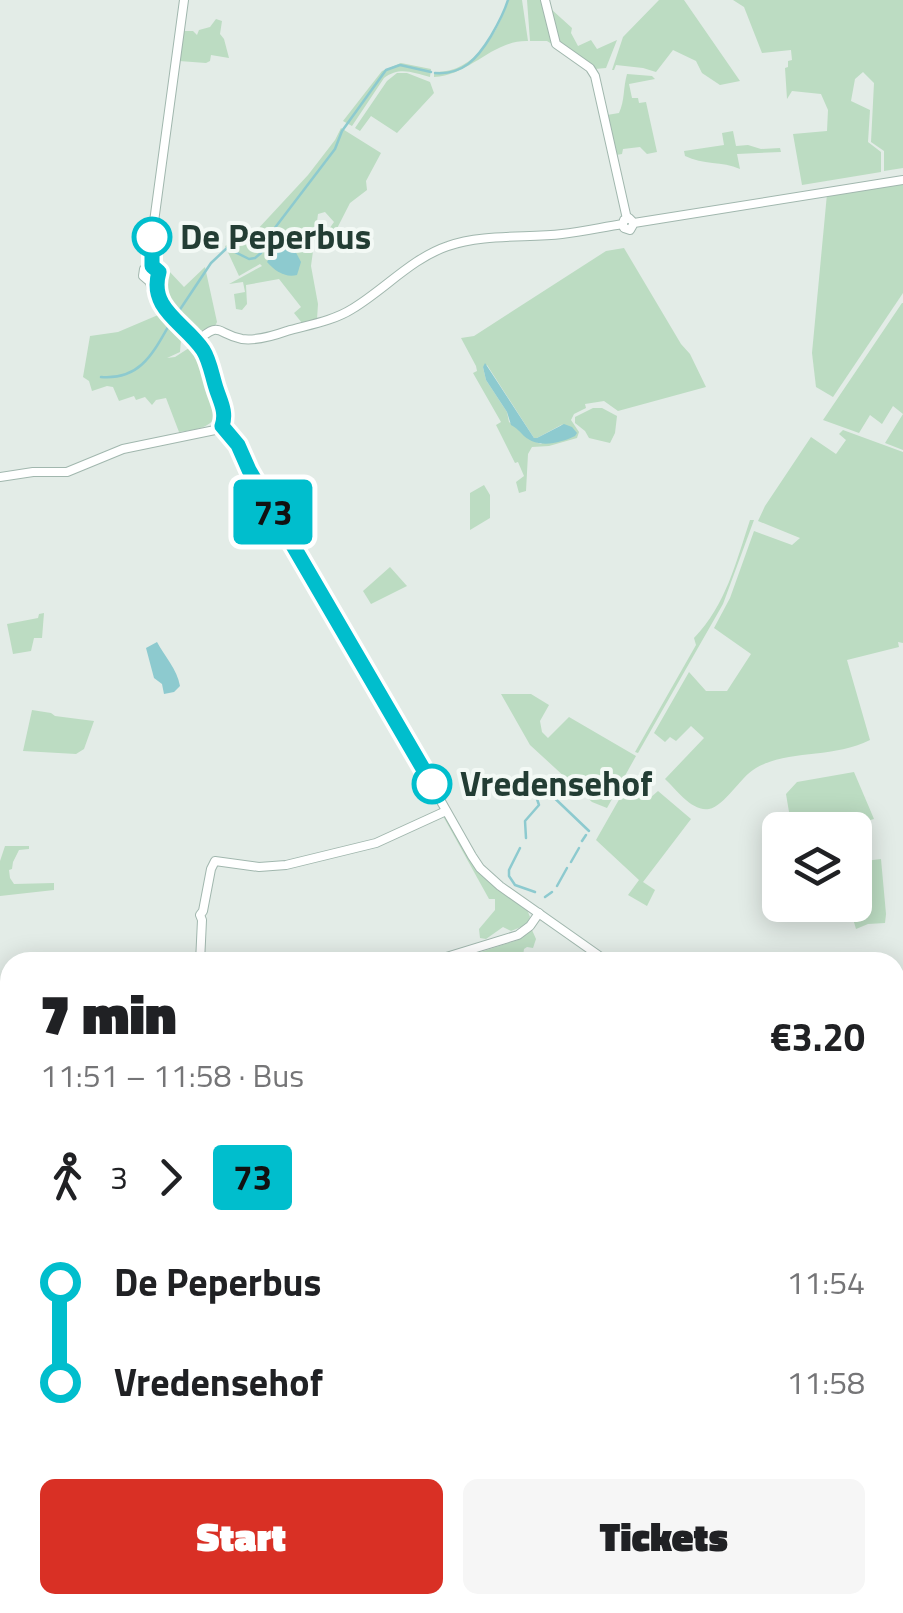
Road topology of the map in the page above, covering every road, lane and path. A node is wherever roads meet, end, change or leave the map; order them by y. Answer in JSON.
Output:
{"nodes":[{"id":1,"x":184,"y":0,"type":"edge"},
{"id":2,"x":545,"y":0,"type":"edge"},
{"id":3,"x":903,"y":180,"type":"edge"},
{"id":4,"x":628,"y":222,"type":"junction"},
{"id":5,"x":196,"y":345,"type":"junction"},
{"id":6,"x":222,"y":426,"type":"junction"},
{"id":7,"x":0,"y":477,"type":"edge"},
{"id":8,"x":446,"y":811,"type":"junction"},
{"id":9,"x":540,"y":913,"type":"junction"},
{"id":10,"x":200,"y":952,"type":"edge"},
{"id":11,"x":462,"y":952,"type":"edge"},
{"id":12,"x":594,"y":952,"type":"edge"}],
"edges":[{"from":1,"to":5,"type":"street"},
{"from":2,"to":4,"type":"street"},
{"from":3,"to":4,"type":"street"},
{"from":4,"to":5,"type":"street"},
{"from":5,"to":6,"type":"street"},
{"from":6,"to":7,"type":"street"},
{"from":6,"to":8,"type":"street"},
{"from":8,"to":9,"type":"street"},
{"from":8,"to":10,"type":"street"},
{"from":9,"to":11,"type":"street"},
{"from":9,"to":12,"type":"street"}]}
